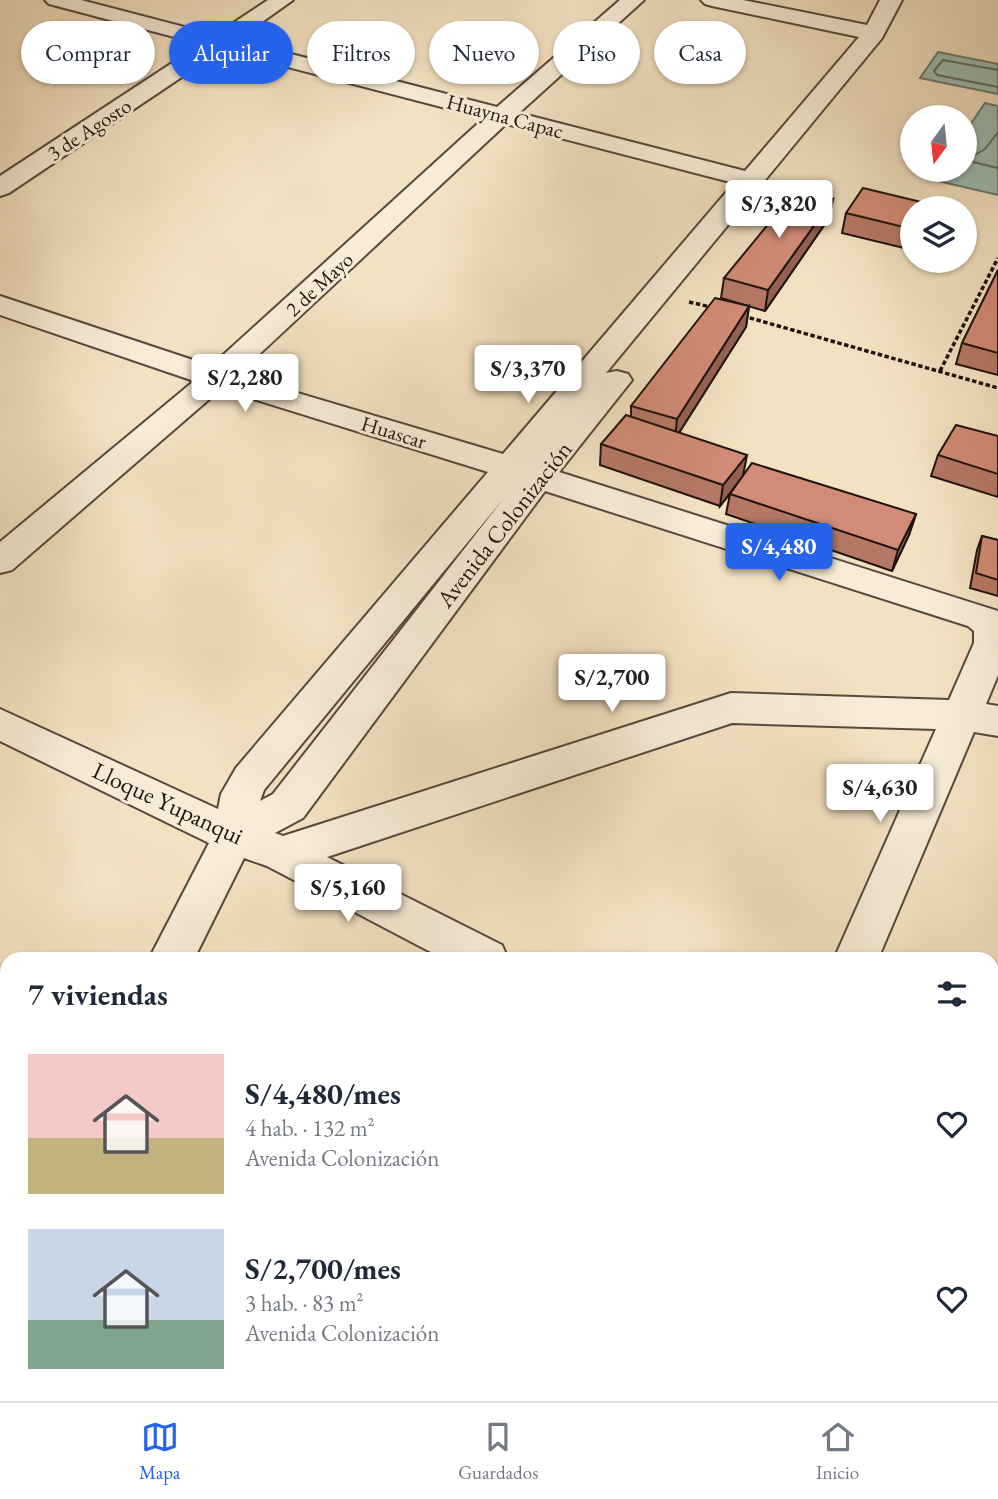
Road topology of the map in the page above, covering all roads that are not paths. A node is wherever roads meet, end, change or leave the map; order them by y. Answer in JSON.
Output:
{"nodes":[{"id":1,"x":56,"y":0,"type":"edge"},
{"id":2,"x":282,"y":0,"type":"edge"},
{"id":3,"x":633,"y":0,"type":"edge"},
{"id":4,"x":712,"y":0,"type":"edge"},
{"id":5,"x":891,"y":0,"type":"edge"},
{"id":6,"x":916,"y":0,"type":"edge"},
{"id":7,"x":252,"y":21,"type":"edge"},
{"id":8,"x":169,"y":29,"type":"edge"},
{"id":9,"x":874,"y":33,"type":"junction"},
{"id":10,"x":293,"y":61,"type":"edge"},
{"id":11,"x":169,"y":76,"type":"edge"},
{"id":12,"x":502,"y":115,"type":"junction"},
{"id":13,"x":751,"y":180,"type":"junction"},
{"id":14,"x":0,"y":188,"type":"edge"},
{"id":15,"x":0,"y":305,"type":"edge"},
{"id":16,"x":216,"y":378,"type":"junction"},
{"id":17,"x":524,"y":472,"type":"junction"},
{"id":18,"x":0,"y":561,"type":"edge"},
{"id":19,"x":980,"y":718,"type":"edge"},
{"id":20,"x":0,"y":724,"type":"edge"},
{"id":21,"x":234,"y":836,"type":"junction"},
{"id":22,"x":282,"y":854,"type":"junction"},
{"id":23,"x":176,"y":952,"type":"edge"},
{"id":24,"x":472,"y":952,"type":"edge"},
{"id":25,"x":860,"y":952,"type":"edge"}],
"edges":[{"from":1,"to":8,"type":"street","name":"Huayna Capac"},
{"from":2,"to":7,"type":"street","name":"3 de Agosto"},
{"from":3,"to":12,"type":"street","name":"2 de Mayo"},
{"from":4,"to":9,"type":"street"},
{"from":5,"to":9,"type":"street","name":"Avenida Colonización"},
{"from":6,"to":17,"type":"street","name":"Avenida Colonización"},
{"from":9,"to":13,"type":"street","name":"Avenida Colonización"},
{"from":10,"to":12,"type":"street","name":"Huayna Capac"},
{"from":11,"to":14,"type":"street","name":"3 de Agosto"},
{"from":12,"to":13,"type":"street","name":"Huayna Capac"},
{"from":12,"to":16,"type":"street","name":"2 de Mayo"},
{"from":13,"to":17,"type":"street","name":"Avenida Colonización"},
{"from":15,"to":16,"type":"street","name":"Huascar"},
{"from":16,"to":17,"type":"street","name":"Huascar"},
{"from":16,"to":18,"type":"street","name":"2 de Mayo"},
{"from":17,"to":19,"type":"street","name":"Huascar"},
{"from":17,"to":21,"type":"street","name":"Avenida Colonización"},
{"from":17,"to":21,"type":"street","name":"Avenida Colonización"},
{"from":19,"to":22,"type":"street"},
{"from":19,"to":25,"type":"street","name":"Huascar"},
{"from":20,"to":21,"type":"street","name":"Lloque Yupanqui"},
{"from":21,"to":22,"type":"street","name":"Lloque Yupanqui"},
{"from":21,"to":23,"type":"street","name":"Avenida Colonización"},
{"from":22,"to":24,"type":"street","name":"Lloque Yupanqui"}]}
